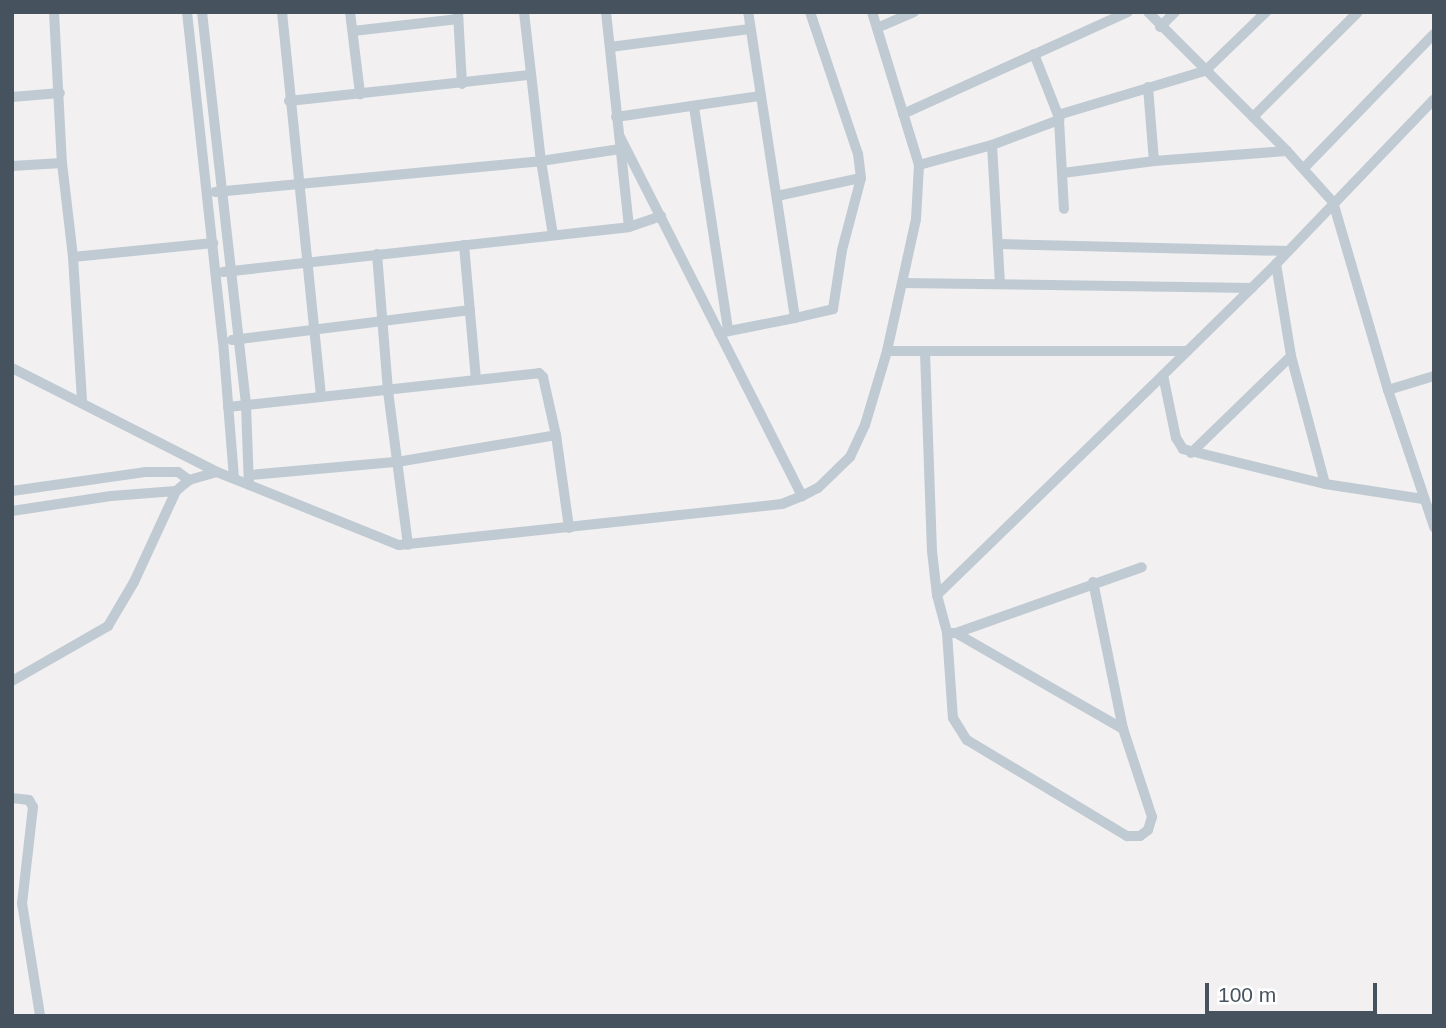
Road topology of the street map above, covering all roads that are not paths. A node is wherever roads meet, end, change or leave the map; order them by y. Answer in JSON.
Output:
{"nodes":[{"id":1,"x":54,"y":12,"type":"edge"},
{"id":2,"x":187,"y":12,"type":"edge"},
{"id":3,"x":202,"y":12,"type":"edge"},
{"id":4,"x":282,"y":12,"type":"edge"},
{"id":5,"x":350,"y":12,"type":"edge"},
{"id":6,"x":524,"y":12,"type":"edge"},
{"id":7,"x":607,"y":12,"type":"edge"},
{"id":8,"x":748,"y":12,"type":"edge"},
{"id":9,"x":810,"y":12,"type":"edge"},
{"id":10,"x":872,"y":12,"type":"edge"},
{"id":11,"x":914,"y":12,"type":"edge"},
{"id":12,"x":1128,"y":12,"type":"edge"},
{"id":13,"x":1148,"y":12,"type":"edge"},
{"id":14,"x":1175,"y":12,"type":"edge"},
{"id":15,"x":1266,"y":12,"type":"edge"},
{"id":16,"x":1358,"y":12,"type":"edge"},
{"id":17,"x":458,"y":16,"type":"edge"},
{"id":18,"x":1160,"y":27,"type":"junction"},
{"id":19,"x":877,"y":28,"type":"junction"},
{"id":20,"x":750,"y":29,"type":"junction"},
{"id":21,"x":353,"y":31,"type":"junction"},
{"id":22,"x":1434,"y":34,"type":"edge"},
{"id":23,"x":610,"y":47,"type":"junction"},
{"id":24,"x":1034,"y":54,"type":"junction"},
{"id":25,"x":208,"y":71,"type":"junction"},
{"id":26,"x":1205,"y":71,"type":"junction"},
{"id":27,"x":194,"y":72,"type":"junction"},
{"id":28,"x":530,"y":75,"type":"junction"},
{"id":29,"x":461,"y":84,"type":"junction"},
{"id":30,"x":1148,"y":87,"type":"junction"},
{"id":31,"x":60,"y":93,"type":"junction"},
{"id":32,"x":360,"y":94,"type":"junction"},
{"id":33,"x":760,"y":96,"type":"junction"},
{"id":34,"x":12,"y":97,"type":"edge"},
{"id":35,"x":1434,"y":99,"type":"edge"},
{"id":36,"x":289,"y":102,"type":"junction"},
{"id":37,"x":694,"y":107,"type":"junction"},
{"id":38,"x":903,"y":114,"type":"junction"},
{"id":39,"x":616,"y":117,"type":"junction"},
{"id":40,"x":1253,"y":117,"type":"junction"},
{"id":41,"x":1058,"y":118,"type":"junction"},
{"id":42,"x":619,"y":135,"type":"junction"},
{"id":43,"x":992,"y":145,"type":"junction"},
{"id":44,"x":620,"y":149,"type":"junction"},
{"id":45,"x":1287,"y":151,"type":"junction"},
{"id":46,"x":541,"y":161,"type":"junction"},
{"id":47,"x":1154,"y":161,"type":"junction"},
{"id":48,"x":62,"y":163,"type":"junction"},
{"id":49,"x":919,"y":165,"type":"junction"},
{"id":50,"x":12,"y":166,"type":"edge"},
{"id":51,"x":1304,"y":168,"type":"junction"},
{"id":52,"x":1063,"y":173,"type":"junction"},
{"id":53,"x":861,"y":178,"type":"junction"},
{"id":54,"x":299,"y":184,"type":"junction"},
{"id":55,"x":221,"y":191,"type":"junction"},
{"id":56,"x":207,"y":192,"type":"junction"},
{"id":57,"x":777,"y":196,"type":"junction"},
{"id":58,"x":1333,"y":202,"type":"junction"},
{"id":59,"x":1064,"y":209,"type":"dead end"},
{"id":60,"x":661,"y":216,"type":"junction"},
{"id":61,"x":629,"y":227,"type":"junction"},
{"id":62,"x":553,"y":235,"type":"junction"},
{"id":63,"x":213,"y":243,"type":"junction"},
{"id":64,"x":999,"y":244,"type":"junction"},
{"id":65,"x":464,"y":245,"type":"junction"},
{"id":66,"x":1287,"y":251,"type":"junction"},
{"id":67,"x":377,"y":254,"type":"junction"},
{"id":68,"x":74,"y":257,"type":"junction"},
{"id":69,"x":307,"y":262,"type":"junction"},
{"id":70,"x":1276,"y":264,"type":"junction"},
{"id":71,"x":230,"y":271,"type":"junction"},
{"id":72,"x":216,"y":272,"type":"junction"},
{"id":73,"x":902,"y":283,"type":"junction"},
{"id":74,"x":1000,"y":284,"type":"junction"},
{"id":75,"x":1252,"y":288,"type":"junction"},
{"id":76,"x":470,"y":310,"type":"junction"},
{"id":77,"x":795,"y":318,"type":"junction"},
{"id":78,"x":383,"y":322,"type":"junction"},
{"id":79,"x":316,"y":331,"type":"junction"},
{"id":80,"x":724,"y":331,"type":"junction"},
{"id":81,"x":238,"y":339,"type":"junction"},
{"id":82,"x":223,"y":341,"type":"junction"},
{"id":83,"x":887,"y":351,"type":"junction"},
{"id":84,"x":1187,"y":351,"type":"junction"},
{"id":85,"x":925,"y":352,"type":"junction"},
{"id":86,"x":1291,"y":356,"type":"junction"},
{"id":87,"x":12,"y":368,"type":"edge"},
{"id":88,"x":1163,"y":375,"type":"junction"},
{"id":89,"x":1434,"y":376,"type":"edge"},
{"id":90,"x":476,"y":379,"type":"junction"},
{"id":91,"x":1388,"y":390,"type":"junction"},
{"id":92,"x":388,"y":391,"type":"junction"},
{"id":93,"x":321,"y":397,"type":"junction"},
{"id":94,"x":82,"y":402,"type":"junction"},
{"id":95,"x":246,"y":405,"type":"junction"},
{"id":96,"x":228,"y":407,"type":"junction"},
{"id":97,"x":556,"y":435,"type":"junction"},
{"id":98,"x":1192,"y":453,"type":"junction"},
{"id":99,"x":397,"y":463,"type":"junction"},
{"id":100,"x":217,"y":472,"type":"junction"},
{"id":101,"x":234,"y":479,"type":"junction"},
{"id":102,"x":189,"y":480,"type":"junction"},
{"id":103,"x":250,"y":480,"type":"junction"},
{"id":104,"x":1325,"y":484,"type":"junction"},
{"id":105,"x":12,"y":491,"type":"edge"},
{"id":106,"x":176,"y":491,"type":"junction"},
{"id":107,"x":802,"y":496,"type":"junction"},
{"id":108,"x":1423,"y":499,"type":"junction"},
{"id":109,"x":12,"y":511,"type":"edge"},
{"id":110,"x":1434,"y":527,"type":"edge"},
{"id":111,"x":569,"y":528,"type":"junction"},
{"id":112,"x":408,"y":545,"type":"junction"},
{"id":113,"x":1142,"y":567,"type":"dead end"},
{"id":114,"x":1093,"y":582,"type":"junction"},
{"id":115,"x":937,"y":595,"type":"junction"},
{"id":116,"x":952,"y":633,"type":"junction"},
{"id":117,"x":12,"y":681,"type":"edge"},
{"id":118,"x":1123,"y":729,"type":"junction"},
{"id":119,"x":12,"y":798,"type":"edge"},
{"id":120,"x":40,"y":1016,"type":"edge"}],
"edges":[{"from":1,"to":31,"type":"street"},
{"from":2,"to":27,"type":"street"},
{"from":3,"to":25,"type":"street"},
{"from":4,"to":36,"type":"street"},
{"from":5,"to":21,"type":"street"},
{"from":6,"to":28,"type":"street"},
{"from":7,"to":23,"type":"street"},
{"from":8,"to":20,"type":"street"},
{"from":9,"to":53,"type":"street"},
{"from":10,"to":19,"type":"street"},
{"from":11,"to":19,"type":"street"},
{"from":12,"to":24,"type":"street"},
{"from":13,"to":18,"type":"street"},
{"from":14,"to":18,"type":"street"},
{"from":15,"to":26,"type":"street"},
{"from":16,"to":40,"type":"street"},
{"from":17,"to":21,"type":"street"},
{"from":17,"to":29,"type":"street"},
{"from":18,"to":26,"type":"street"},
{"from":19,"to":38,"type":"street"},
{"from":20,"to":23,"type":"street"},
{"from":20,"to":33,"type":"street"},
{"from":21,"to":32,"type":"street"},
{"from":22,"to":51,"type":"street"},
{"from":23,"to":39,"type":"street"},
{"from":24,"to":38,"type":"street"},
{"from":24,"to":41,"type":"street"},
{"from":25,"to":27,"type":"street"},
{"from":25,"to":55,"type":"street"},
{"from":26,"to":30,"type":"street"},
{"from":26,"to":40,"type":"street"},
{"from":27,"to":56,"type":"street"},
{"from":28,"to":29,"type":"street"},
{"from":28,"to":46,"type":"street"},
{"from":29,"to":32,"type":"street"},
{"from":30,"to":41,"type":"street"},
{"from":30,"to":47,"type":"street"},
{"from":31,"to":34,"type":"street"},
{"from":31,"to":48,"type":"street"},
{"from":32,"to":36,"type":"street"},
{"from":33,"to":37,"type":"street"},
{"from":33,"to":57,"type":"street"},
{"from":35,"to":58,"type":"street"},
{"from":36,"to":54,"type":"street"},
{"from":37,"to":39,"type":"street"},
{"from":37,"to":80,"type":"street"},
{"from":38,"to":49,"type":"street"},
{"from":39,"to":42,"type":"street"},
{"from":40,"to":45,"type":"street"},
{"from":41,"to":43,"type":"street"},
{"from":41,"to":52,"type":"street"},
{"from":42,"to":44,"type":"street"},
{"from":42,"to":60,"type":"street"},
{"from":43,"to":49,"type":"street"},
{"from":43,"to":64,"type":"street"},
{"from":44,"to":46,"type":"street"},
{"from":44,"to":61,"type":"street"},
{"from":45,"to":47,"type":"street"},
{"from":45,"to":51,"type":"street"},
{"from":46,"to":54,"type":"street"},
{"from":46,"to":62,"type":"street"},
{"from":47,"to":52,"type":"street"},
{"from":48,"to":50,"type":"street"},
{"from":48,"to":68,"type":"street"},
{"from":49,"to":73,"type":"street"},
{"from":51,"to":58,"type":"street"},
{"from":52,"to":59,"type":"street"},
{"from":53,"to":57,"type":"street"},
{"from":53,"to":77,"type":"street"},
{"from":54,"to":55,"type":"street"},
{"from":54,"to":69,"type":"street"},
{"from":55,"to":56,"type":"street"},
{"from":55,"to":71,"type":"street"},
{"from":56,"to":63,"type":"street"},
{"from":57,"to":77,"type":"street"},
{"from":58,"to":66,"type":"street"},
{"from":58,"to":91,"type":"street"},
{"from":60,"to":61,"type":"street"},
{"from":60,"to":80,"type":"street"},
{"from":61,"to":62,"type":"street"},
{"from":62,"to":65,"type":"street"},
{"from":63,"to":68,"type":"street"},
{"from":63,"to":72,"type":"street"},
{"from":64,"to":66,"type":"street"},
{"from":64,"to":74,"type":"street"},
{"from":65,"to":67,"type":"street"},
{"from":65,"to":76,"type":"street"},
{"from":66,"to":70,"type":"street"},
{"from":67,"to":69,"type":"street"},
{"from":67,"to":78,"type":"street"},
{"from":68,"to":94,"type":"street"},
{"from":69,"to":71,"type":"street"},
{"from":69,"to":79,"type":"street"},
{"from":70,"to":75,"type":"street"},
{"from":70,"to":86,"type":"street"},
{"from":71,"to":72,"type":"street"},
{"from":71,"to":81,"type":"street"},
{"from":72,"to":82,"type":"street"},
{"from":73,"to":74,"type":"street"},
{"from":73,"to":83,"type":"street"},
{"from":74,"to":75,"type":"street"},
{"from":75,"to":84,"type":"street"},
{"from":76,"to":78,"type":"street"},
{"from":76,"to":90,"type":"street"},
{"from":77,"to":80,"type":"street"},
{"from":78,"to":79,"type":"street"},
{"from":78,"to":92,"type":"street"},
{"from":79,"to":81,"type":"street"},
{"from":79,"to":93,"type":"street"},
{"from":80,"to":107,"type":"street"},
{"from":81,"to":82,"type":"street"},
{"from":81,"to":95,"type":"street"},
{"from":82,"to":96,"type":"street"},
{"from":83,"to":85,"type":"street"},
{"from":83,"to":107,"type":"street"},
{"from":84,"to":85,"type":"street"},
{"from":84,"to":88,"type":"street"},
{"from":85,"to":115,"type":"street"},
{"from":86,"to":98,"type":"street"},
{"from":86,"to":104,"type":"street"},
{"from":87,"to":94,"type":"street"},
{"from":88,"to":98,"type":"street"},
{"from":88,"to":115,"type":"street"},
{"from":89,"to":91,"type":"street"},
{"from":90,"to":92,"type":"street"},
{"from":90,"to":97,"type":"street"},
{"from":91,"to":108,"type":"street"},
{"from":92,"to":93,"type":"street"},
{"from":92,"to":99,"type":"street"},
{"from":93,"to":95,"type":"street"},
{"from":94,"to":100,"type":"street"},
{"from":95,"to":96,"type":"street"},
{"from":95,"to":103,"type":"street"},
{"from":96,"to":101,"type":"street"},
{"from":97,"to":99,"type":"street"},
{"from":97,"to":111,"type":"street"},
{"from":98,"to":104,"type":"street"},
{"from":99,"to":103,"type":"street"},
{"from":99,"to":112,"type":"street"},
{"from":100,"to":101,"type":"street"},
{"from":100,"to":102,"type":"street"},
{"from":101,"to":103,"type":"street"},
{"from":102,"to":105,"type":"street"},
{"from":102,"to":106,"type":"street"},
{"from":103,"to":112,"type":"street"},
{"from":104,"to":108,"type":"street"},
{"from":106,"to":109,"type":"street"},
{"from":106,"to":117,"type":"street"},
{"from":107,"to":111,"type":"street"},
{"from":108,"to":110,"type":"street"},
{"from":111,"to":112,"type":"street"},
{"from":113,"to":114,"type":"street"},
{"from":114,"to":116,"type":"street"},
{"from":114,"to":118,"type":"street"},
{"from":115,"to":116,"type":"street"},
{"from":116,"to":118,"type":"street"},
{"from":116,"to":118,"type":"street"},
{"from":119,"to":120,"type":"street"}]}
